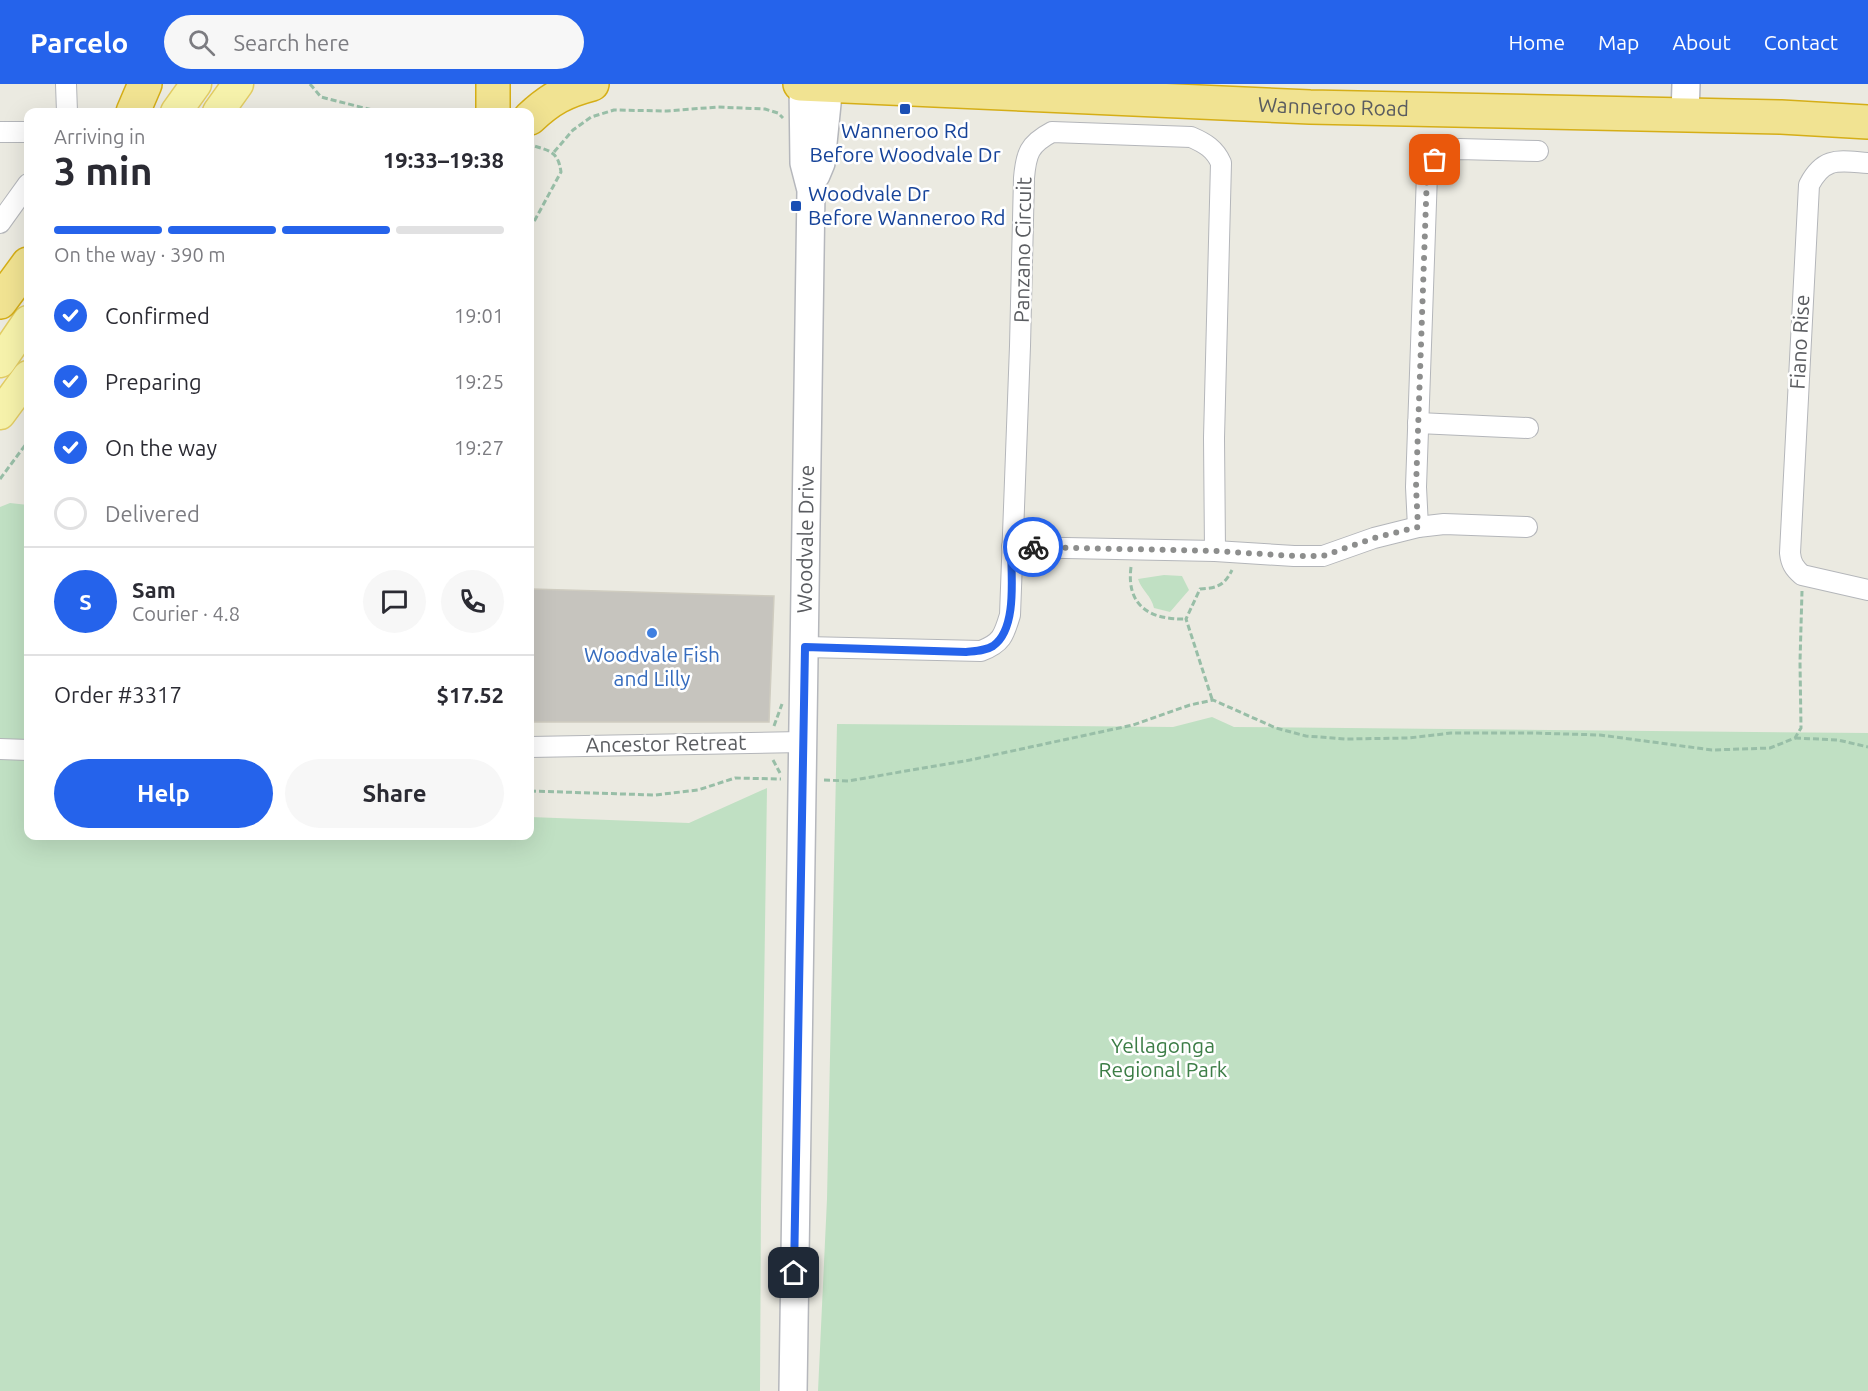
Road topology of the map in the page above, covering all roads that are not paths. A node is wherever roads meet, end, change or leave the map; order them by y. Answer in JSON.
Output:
{"nodes":[{"id":1,"x":66,"y":84,"type":"edge"},
{"id":2,"x":145,"y":84,"type":"edge"},
{"id":3,"x":196,"y":84,"type":"edge"},
{"id":4,"x":238,"y":84,"type":"edge"},
{"id":5,"x":493,"y":84,"type":"edge"},
{"id":6,"x":592,"y":84,"type":"edge"},
{"id":7,"x":813,"y":84,"type":"edge"},
{"id":8,"x":1676,"y":100,"type":"edge"},
{"id":9,"x":67,"y":108,"type":"edge"},
{"id":10,"x":136,"y":108,"type":"edge"},
{"id":11,"x":179,"y":108,"type":"edge"},
{"id":12,"x":222,"y":108,"type":"edge"},
{"id":13,"x":492,"y":108,"type":"edge"},
{"id":14,"x":1868,"y":122,"type":"edge"},
{"id":15,"x":534,"y":123,"type":"edge"},
{"id":16,"x":0,"y":132,"type":"edge"},
{"id":17,"x":24,"y":132,"type":"edge"},
{"id":18,"x":1538,"y":151,"type":"dead end"},
{"id":19,"x":1868,"y":163,"type":"edge"},
{"id":20,"x":24,"y":190,"type":"edge"},
{"id":21,"x":0,"y":223,"type":"edge"},
{"id":22,"x":24,"y":269,"type":"edge"},
{"id":23,"x":0,"y":302,"type":"edge"},
{"id":24,"x":24,"y":327,"type":"edge"},
{"id":25,"x":0,"y":362,"type":"edge"},
{"id":26,"x":24,"y":381,"type":"edge"},
{"id":27,"x":0,"y":414,"type":"edge"},
{"id":28,"x":1418,"y":423,"type":"junction"},
{"id":29,"x":1528,"y":428,"type":"dead end"},
{"id":30,"x":1527,"y":526,"type":"dead end"},
{"id":31,"x":1418,"y":527,"type":"junction"},
{"id":32,"x":1011,"y":547,"type":"junction"},
{"id":33,"x":1220,"y":557,"type":"junction"},
{"id":34,"x":1868,"y":590,"type":"edge"},
{"id":35,"x":805,"y":647,"type":"junction"},
{"id":36,"x":802,"y":742,"type":"junction"},
{"id":37,"x":534,"y":747,"type":"edge"},
{"id":38,"x":0,"y":749,"type":"edge"},
{"id":39,"x":24,"y":750,"type":"edge"},
{"id":40,"x":793,"y":1391,"type":"edge"}],
"edges":[{"from":1,"to":9,"type":"street"},
{"from":2,"to":10,"type":"highway"},
{"from":3,"to":11,"type":"main road"},
{"from":4,"to":12,"type":"main road"},
{"from":5,"to":13,"type":"highway"},
{"from":6,"to":15,"type":"highway"},
{"from":7,"to":8,"type":"highway","name":"Wanneroo Road"},
{"from":7,"to":35,"type":"street","name":"Woodvale Drive"},
{"from":8,"to":14,"type":"highway","name":"Wanneroo Road"},
{"from":16,"to":17,"type":"street"},
{"from":18,"to":28,"type":"street"},
{"from":19,"to":34,"type":"street","name":"Fiano Rise"},
{"from":20,"to":21,"type":"street"},
{"from":22,"to":23,"type":"highway"},
{"from":24,"to":25,"type":"main road"},
{"from":26,"to":27,"type":"main road"},
{"from":28,"to":29,"type":"street"},
{"from":28,"to":31,"type":"street"},
{"from":30,"to":31,"type":"street"},
{"from":31,"to":33,"type":"street"},
{"from":32,"to":33,"type":"street"},
{"from":32,"to":33,"type":"street","name":"Panzano Circuit"},
{"from":32,"to":35,"type":"street","name":"Panzano Circuit"},
{"from":35,"to":36,"type":"street","name":"Woodvale Drive"},
{"from":36,"to":37,"type":"street","name":"Ancestor Retreat"},
{"from":36,"to":40,"type":"street","name":"Woodvale Drive"},
{"from":38,"to":39,"type":"street"}]}
